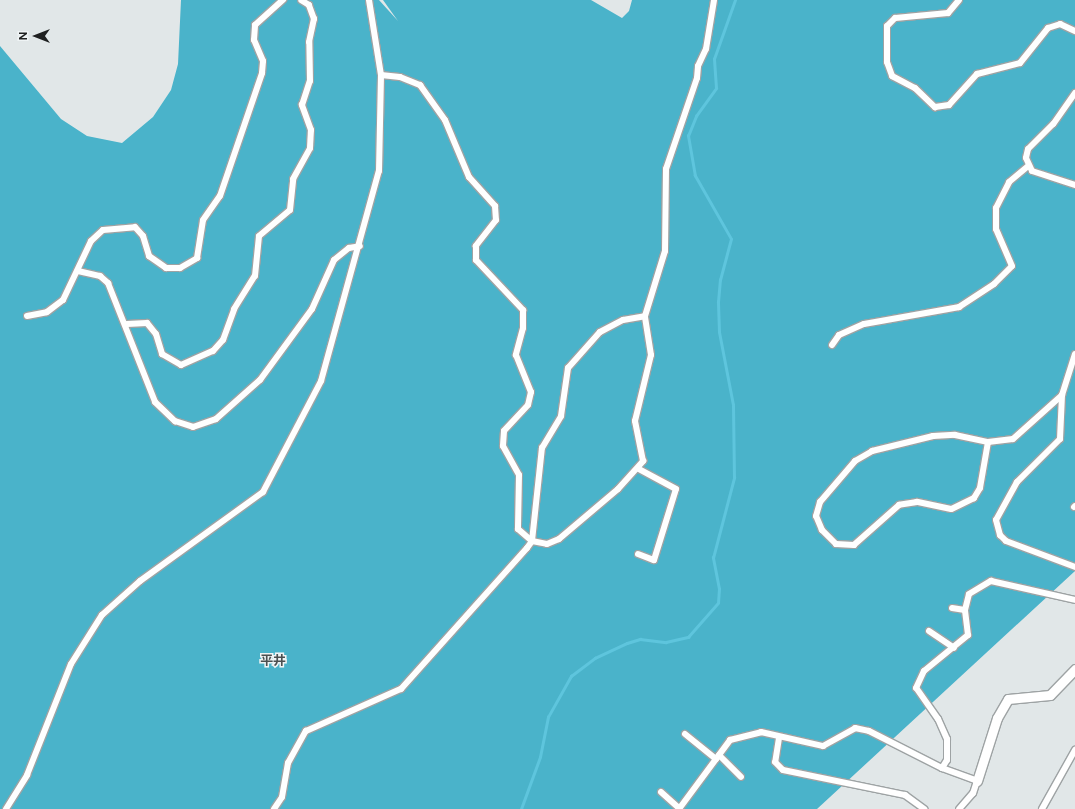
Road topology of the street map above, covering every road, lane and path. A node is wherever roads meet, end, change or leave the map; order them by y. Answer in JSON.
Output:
{"nodes":[{"id":1,"x":283,"y":0,"type":"edge"},
{"id":2,"x":301,"y":0,"type":"edge"},
{"id":3,"x":369,"y":0,"type":"edge"},
{"id":4,"x":714,"y":0,"type":"edge"},
{"id":5,"x":959,"y":0,"type":"edge"},
{"id":6,"x":1075,"y":31,"type":"edge"},
{"id":7,"x":381,"y":75,"type":"junction"},
{"id":8,"x":1075,"y":94,"type":"edge"},
{"id":9,"x":1028,"y":166,"type":"junction"},
{"id":10,"x":1075,"y":185,"type":"edge"},
{"id":11,"x":360,"y":246,"type":"junction"},
{"id":12,"x":78,"y":270,"type":"junction"},
{"id":13,"x":27,"y":316,"type":"dead end"},
{"id":14,"x":645,"y":316,"type":"junction"},
{"id":15,"x":127,"y":324,"type":"junction"},
{"id":16,"x":832,"y":345,"type":"dead end"},
{"id":17,"x":1075,"y":354,"type":"edge"},
{"id":18,"x":1062,"y":395,"type":"junction"},
{"id":19,"x":988,"y":442,"type":"junction"},
{"id":20,"x":638,"y":469,"type":"junction"},
{"id":21,"x":532,"y":541,"type":"junction"},
{"id":22,"x":638,"y":554,"type":"dead end"},
{"id":23,"x":1075,"y":567,"type":"edge"},
{"id":24,"x":1075,"y":600,"type":"edge"},
{"id":25,"x":952,"y":608,"type":"dead end"},
{"id":26,"x":965,"y":610,"type":"junction"},
{"id":27,"x":929,"y":630,"type":"dead end"},
{"id":28,"x":954,"y":648,"type":"junction"},
{"id":29,"x":1075,"y":669,"type":"edge"},
{"id":30,"x":684,"y":734,"type":"dead end"},
{"id":31,"x":779,"y":738,"type":"junction"},
{"id":32,"x":1075,"y":750,"type":"edge"},
{"id":33,"x":718,"y":757,"type":"junction"},
{"id":34,"x":942,"y":768,"type":"junction"},
{"id":35,"x":741,"y":777,"type":"dead end"},
{"id":36,"x":977,"y":781,"type":"junction"},
{"id":37,"x":661,"y":792,"type":"dead end"},
{"id":38,"x":6,"y":809,"type":"edge"},
{"id":39,"x":274,"y":809,"type":"edge"},
{"id":40,"x":679,"y":809,"type":"edge"},
{"id":41,"x":924,"y":809,"type":"edge"},
{"id":42,"x":959,"y":809,"type":"edge"},
{"id":43,"x":1042,"y":809,"type":"edge"}],
"edges":[{"from":1,"to":12,"type":"street"},
{"from":2,"to":15,"type":"street"},
{"from":3,"to":7,"type":"street"},
{"from":4,"to":14,"type":"street"},
{"from":5,"to":6,"type":"street"},
{"from":7,"to":11,"type":"street"},
{"from":7,"to":21,"type":"street"},
{"from":8,"to":9,"type":"street"},
{"from":9,"to":10,"type":"street"},
{"from":9,"to":16,"type":"street"},
{"from":11,"to":15,"type":"street"},
{"from":11,"to":38,"type":"street"},
{"from":12,"to":13,"type":"street"},
{"from":12,"to":15,"type":"street"},
{"from":14,"to":20,"type":"street"},
{"from":14,"to":21,"type":"street"},
{"from":17,"to":18,"type":"street"},
{"from":18,"to":19,"type":"street"},
{"from":18,"to":23,"type":"street"},
{"from":19,"to":19,"type":"street"},
{"from":20,"to":21,"type":"street"},
{"from":20,"to":22,"type":"street"},
{"from":21,"to":39,"type":"street"},
{"from":24,"to":26,"type":"street"},
{"from":25,"to":26,"type":"street"},
{"from":26,"to":28,"type":"street"},
{"from":27,"to":28,"type":"street"},
{"from":28,"to":34,"type":"street"},
{"from":29,"to":36,"type":"street"},
{"from":30,"to":33,"type":"street"},
{"from":31,"to":33,"type":"street"},
{"from":31,"to":34,"type":"street"},
{"from":31,"to":41,"type":"street"},
{"from":32,"to":43,"type":"street"},
{"from":33,"to":35,"type":"street"},
{"from":33,"to":40,"type":"street"},
{"from":34,"to":36,"type":"street"},
{"from":36,"to":42,"type":"street"},
{"from":37,"to":40,"type":"street"}]}
